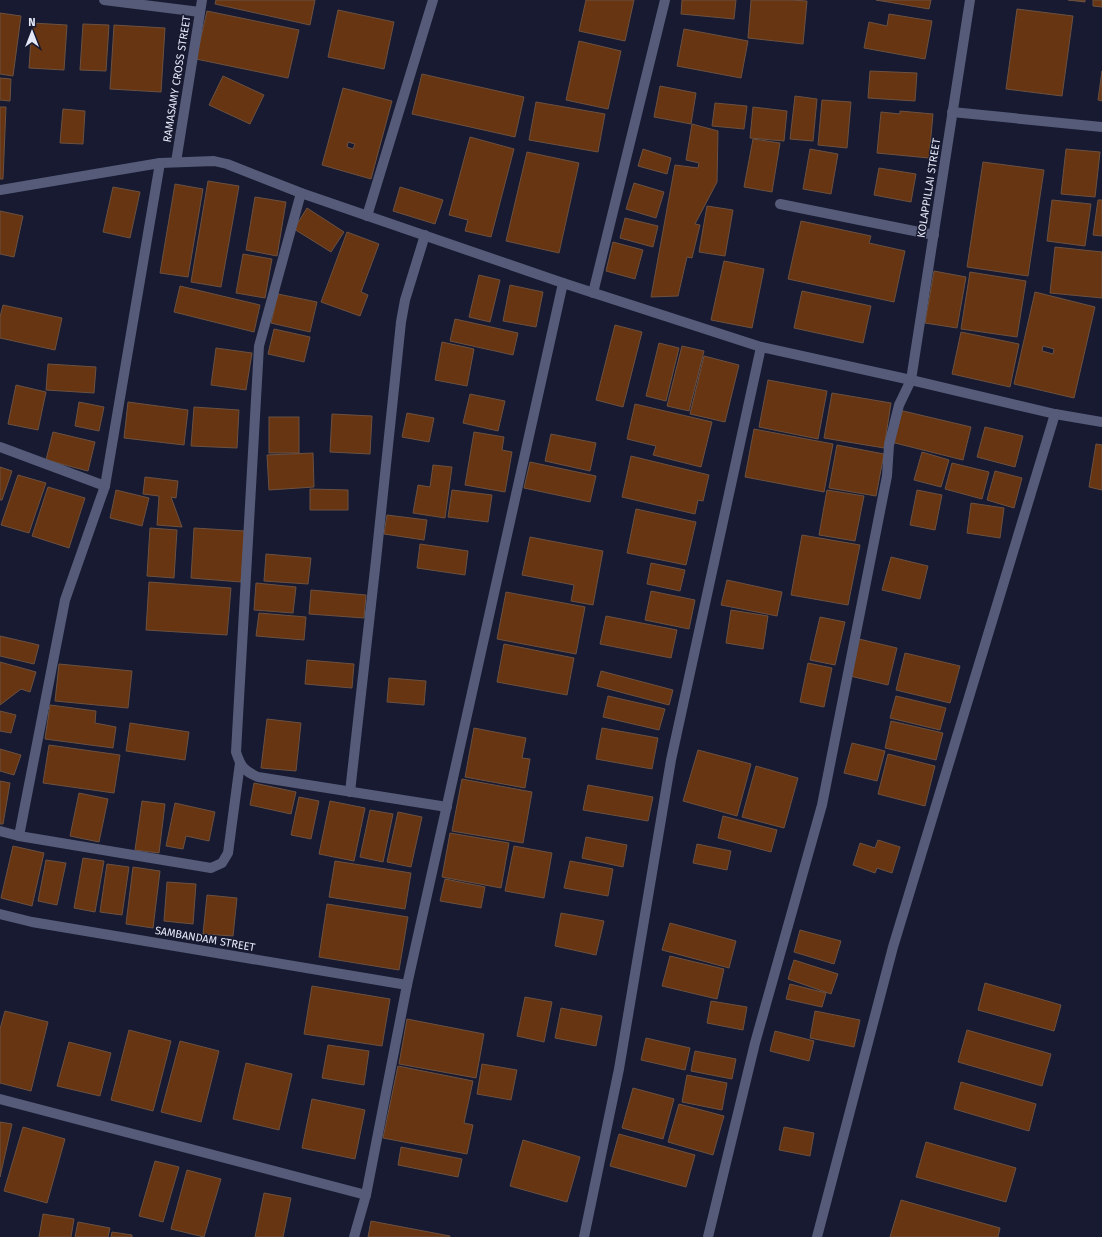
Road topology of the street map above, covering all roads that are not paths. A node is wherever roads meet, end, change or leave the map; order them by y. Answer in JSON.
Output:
{"nodes":[{"id":1,"x":104,"y":0,"type":"edge"},
{"id":2,"x":202,"y":0,"type":"edge"},
{"id":3,"x":433,"y":0,"type":"edge"},
{"id":4,"x":665,"y":0,"type":"edge"},
{"id":5,"x":970,"y":0,"type":"edge"},
{"id":6,"x":200,"y":12,"type":"junction"},
{"id":7,"x":952,"y":112,"type":"junction"},
{"id":8,"x":1102,"y":127,"type":"edge"},
{"id":9,"x":176,"y":162,"type":"junction"},
{"id":10,"x":160,"y":163,"type":"junction"},
{"id":11,"x":0,"y":190,"type":"edge"},
{"id":12,"x":301,"y":193,"type":"junction"},
{"id":13,"x":780,"y":204,"type":"dead end"},
{"id":14,"x":367,"y":216,"type":"junction"},
{"id":15,"x":424,"y":235,"type":"junction"},
{"id":16,"x":934,"y":235,"type":"junction"},
{"id":17,"x":563,"y":283,"type":"junction"},
{"id":18,"x":593,"y":293,"type":"junction"},
{"id":19,"x":761,"y":347,"type":"junction"},
{"id":20,"x":911,"y":380,"type":"junction"},
{"id":21,"x":1055,"y":414,"type":"junction"},
{"id":22,"x":1102,"y":422,"type":"edge"},
{"id":23,"x":0,"y":447,"type":"edge"},
{"id":24,"x":105,"y":486,"type":"junction"},
{"id":25,"x":240,"y":763,"type":"junction"},
{"id":26,"x":350,"y":792,"type":"junction"},
{"id":27,"x":447,"y":807,"type":"junction"},
{"id":28,"x":0,"y":831,"type":"edge"},
{"id":29,"x":18,"y":836,"type":"junction"},
{"id":30,"x":0,"y":914,"type":"edge"},
{"id":31,"x":407,"y":985,"type":"junction"},
{"id":32,"x":0,"y":1099,"type":"edge"},
{"id":33,"x":366,"y":1195,"type":"junction"},
{"id":34,"x":354,"y":1237,"type":"edge"},
{"id":35,"x":584,"y":1237,"type":"edge"},
{"id":36,"x":708,"y":1237,"type":"edge"},
{"id":37,"x":817,"y":1237,"type":"edge"}],
"edges":[{"from":1,"to":6,"type":"street"},
{"from":2,"to":6,"type":"street","name":"RAMASAMY CROSS STREET"},
{"from":3,"to":14,"type":"street"},
{"from":4,"to":18,"type":"street"},
{"from":5,"to":7,"type":"street","name":"KOLAPPILLAI STREET"},
{"from":6,"to":9,"type":"street","name":"RAMASAMY CROSS STREET"},
{"from":7,"to":8,"type":"street"},
{"from":7,"to":16,"type":"street","name":"KOLAPPILLAI STREET"},
{"from":9,"to":10,"type":"street"},
{"from":9,"to":12,"type":"street"},
{"from":10,"to":11,"type":"street"},
{"from":10,"to":24,"type":"street"},
{"from":12,"to":14,"type":"street"},
{"from":12,"to":25,"type":"street"},
{"from":13,"to":16,"type":"street"},
{"from":14,"to":15,"type":"street"},
{"from":15,"to":17,"type":"street"},
{"from":15,"to":26,"type":"street"},
{"from":16,"to":20,"type":"street","name":"KOLAPPILLAI STREET"},
{"from":17,"to":18,"type":"street"},
{"from":17,"to":27,"type":"street"},
{"from":18,"to":19,"type":"street"},
{"from":19,"to":20,"type":"street"},
{"from":19,"to":35,"type":"street"},
{"from":20,"to":21,"type":"street"},
{"from":20,"to":36,"type":"street","name":"KOLAPPILLAI STREET"},
{"from":21,"to":22,"type":"street"},
{"from":21,"to":37,"type":"street"},
{"from":23,"to":24,"type":"street"},
{"from":24,"to":29,"type":"street"},
{"from":25,"to":26,"type":"street"},
{"from":25,"to":29,"type":"street"},
{"from":26,"to":27,"type":"street"},
{"from":27,"to":31,"type":"street"},
{"from":28,"to":29,"type":"street"},
{"from":30,"to":31,"type":"street","name":"SAMBANDAM STREET"},
{"from":31,"to":33,"type":"street"},
{"from":32,"to":33,"type":"street"},
{"from":33,"to":34,"type":"street"}]}
